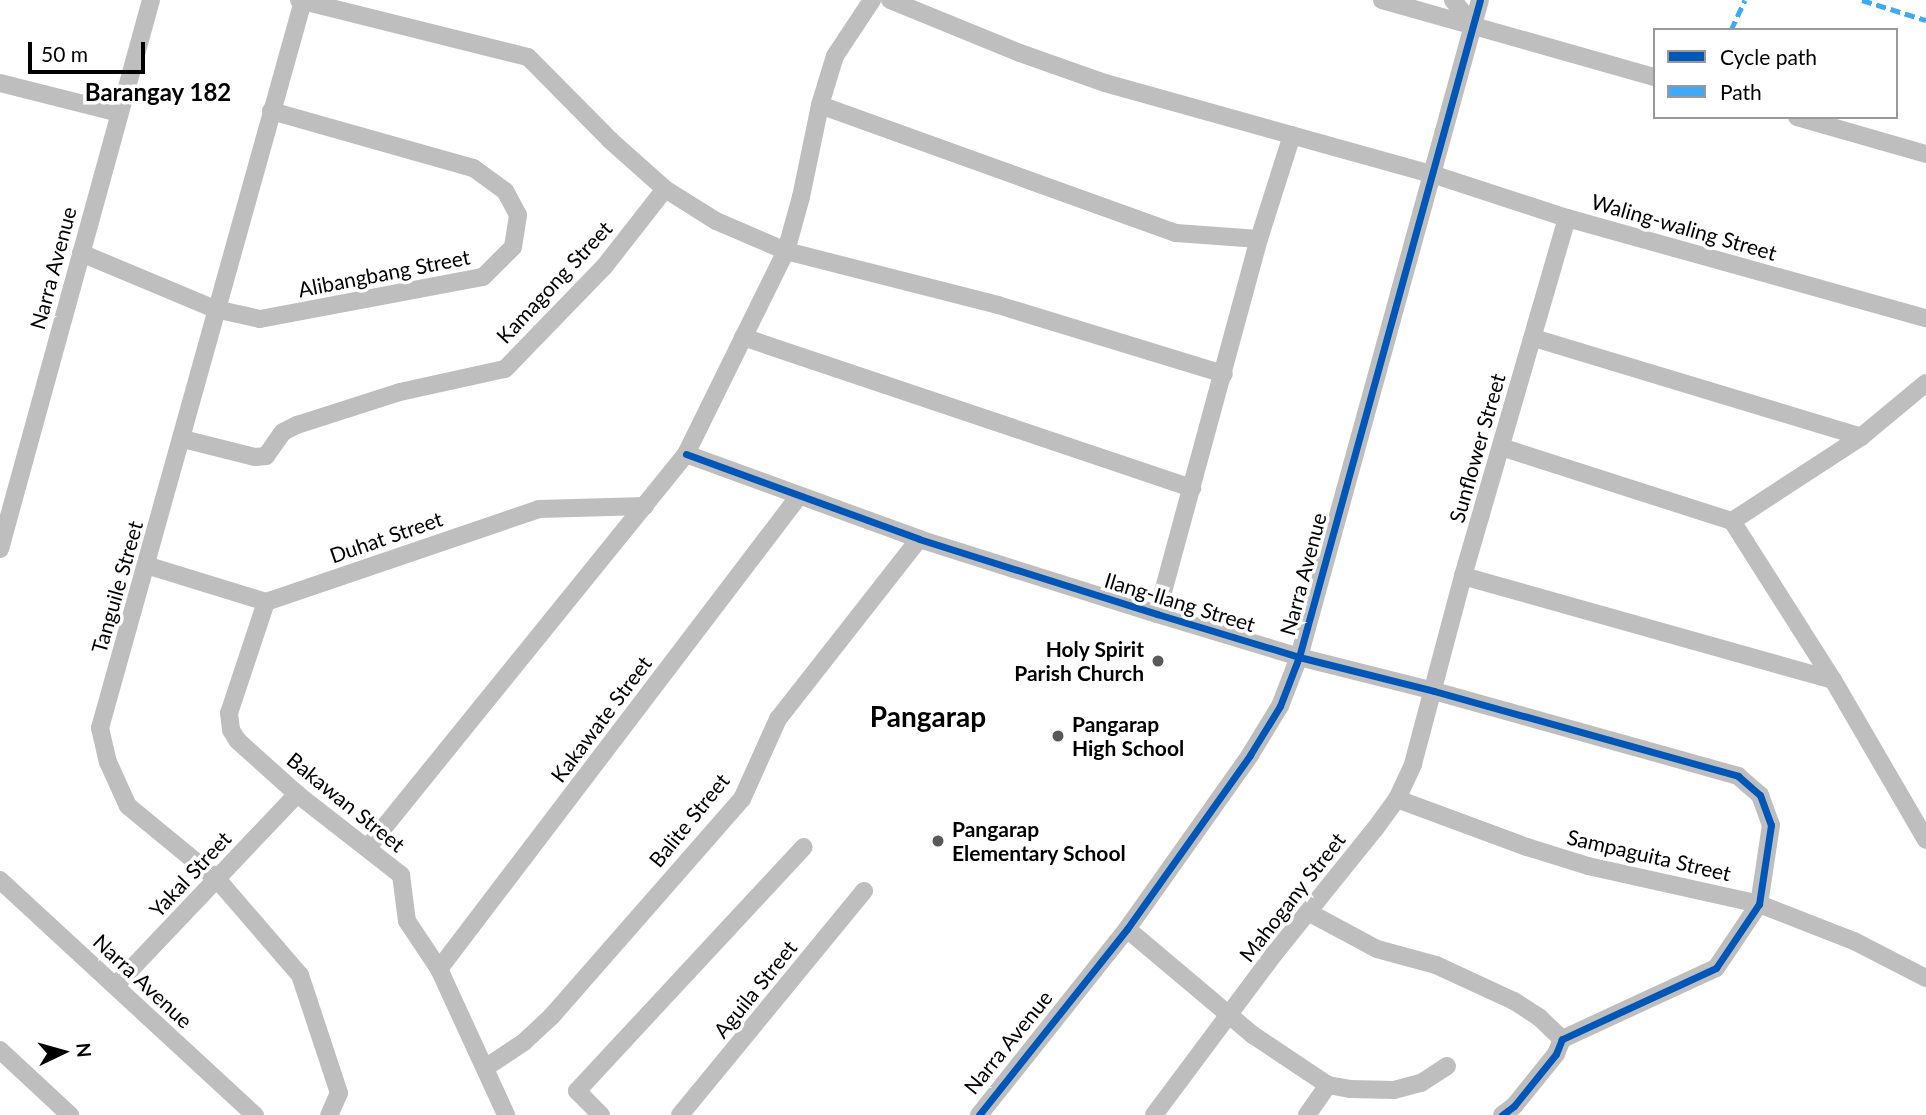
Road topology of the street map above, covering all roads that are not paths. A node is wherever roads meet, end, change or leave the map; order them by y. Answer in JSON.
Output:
{"nodes":[{"id":1,"x":151,"y":0,"type":"edge"},
{"id":2,"x":872,"y":0,"type":"edge"},
{"id":3,"x":890,"y":0,"type":"edge"},
{"id":4,"x":1382,"y":0,"type":"edge"},
{"id":5,"x":1453,"y":0,"type":"edge"},
{"id":6,"x":1480,"y":0,"type":"edge"},
{"id":7,"x":301,"y":1,"type":"edge"},
{"id":8,"x":1474,"y":26,"type":"junction"},
{"id":9,"x":1653,"y":76,"type":"edge"},
{"id":10,"x":0,"y":83,"type":"edge"},
{"id":11,"x":820,"y":106,"type":"junction"},
{"id":12,"x":271,"y":111,"type":"junction"},
{"id":13,"x":119,"y":113,"type":"junction"},
{"id":14,"x":1804,"y":119,"type":"edge"},
{"id":15,"x":1292,"y":135,"type":"junction"},
{"id":16,"x":1926,"y":154,"type":"edge"},
{"id":17,"x":1432,"y":174,"type":"junction"},
{"id":18,"x":664,"y":189,"type":"junction"},
{"id":19,"x":1567,"y":218,"type":"junction"},
{"id":20,"x":1259,"y":239,"type":"junction"},
{"id":21,"x":786,"y":251,"type":"junction"},
{"id":22,"x":81,"y":253,"type":"junction"},
{"id":23,"x":215,"y":309,"type":"junction"},
{"id":24,"x":1926,"y":318,"type":"edge"},
{"id":25,"x":743,"y":337,"type":"junction"},
{"id":26,"x":1534,"y":338,"type":"junction"},
{"id":27,"x":1224,"y":374,"type":"junction"},
{"id":28,"x":1926,"y":383,"type":"edge"},
{"id":29,"x":1861,"y":437,"type":"junction"},
{"id":30,"x":183,"y":439,"type":"junction"},
{"id":31,"x":1501,"y":447,"type":"junction"},
{"id":32,"x":686,"y":454,"type":"junction"},
{"id":33,"x":1192,"y":488,"type":"junction"},
{"id":34,"x":799,"y":496,"type":"junction"},
{"id":35,"x":645,"y":506,"type":"junction"},
{"id":36,"x":5,"y":514,"type":"edge"},
{"id":37,"x":1732,"y":521,"type":"junction"},
{"id":38,"x":919,"y":539,"type":"junction"},
{"id":39,"x":0,"y":549,"type":"edge"},
{"id":40,"x":146,"y":565,"type":"junction"},
{"id":41,"x":1463,"y":576,"type":"junction"},
{"id":42,"x":265,"y":602,"type":"junction"},
{"id":43,"x":1157,"y":614,"type":"junction"},
{"id":44,"x":1299,"y":657,"type":"junction"},
{"id":45,"x":1833,"y":680,"type":"junction"},
{"id":46,"x":1434,"y":691,"type":"junction"},
{"id":47,"x":297,"y":794,"type":"junction"},
{"id":48,"x":1397,"y":799,"type":"junction"},
{"id":49,"x":1926,"y":840,"type":"edge"},
{"id":50,"x":368,"y":847,"type":"junction"},
{"id":51,"x":804,"y":847,"type":"dead end"},
{"id":52,"x":217,"y":879,"type":"junction"},
{"id":53,"x":0,"y":880,"type":"edge"},
{"id":54,"x":864,"y":891,"type":"dead end"},
{"id":55,"x":1759,"y":904,"type":"junction"},
{"id":56,"x":1308,"y":912,"type":"junction"},
{"id":57,"x":1127,"y":929,"type":"junction"},
{"id":58,"x":439,"y":969,"type":"junction"},
{"id":59,"x":1926,"y":978,"type":"edge"},
{"id":60,"x":115,"y":986,"type":"junction"},
{"id":61,"x":1230,"y":1017,"type":"junction"},
{"id":62,"x":1562,"y":1039,"type":"junction"},
{"id":63,"x":0,"y":1050,"type":"edge"},
{"id":64,"x":1447,"y":1066,"type":"dead end"},
{"id":65,"x":485,"y":1068,"type":"junction"},
{"id":66,"x":1328,"y":1085,"type":"junction"},
{"id":67,"x":70,"y":1115,"type":"edge"},
{"id":68,"x":255,"y":1115,"type":"edge"},
{"id":69,"x":329,"y":1115,"type":"edge"},
{"id":70,"x":506,"y":1115,"type":"edge"},
{"id":71,"x":601,"y":1115,"type":"edge"},
{"id":72,"x":680,"y":1115,"type":"edge"},
{"id":73,"x":979,"y":1115,"type":"edge"},
{"id":74,"x":1154,"y":1115,"type":"edge"},
{"id":75,"x":1307,"y":1115,"type":"edge"},
{"id":76,"x":1502,"y":1115,"type":"edge"}],
"edges":[{"from":1,"to":13,"type":"street","name":"Narra Avenue"},
{"from":2,"to":11,"type":"street"},
{"from":3,"to":15,"type":"street","name":"Waling-waling Street"},
{"from":4,"to":8,"type":"street"},
{"from":5,"to":8,"type":"street"},
{"from":6,"to":8,"type":"street","name":"Narra Avenue"},
{"from":7,"to":12,"type":"street","name":"Tanguile Street"},
{"from":7,"to":18,"type":"street"},
{"from":8,"to":9,"type":"street"},
{"from":8,"to":17,"type":"street","name":"Narra Avenue"},
{"from":10,"to":13,"type":"street"},
{"from":11,"to":20,"type":"street"},
{"from":11,"to":21,"type":"street"},
{"from":12,"to":23,"type":"street","name":"Tanguile Street"},
{"from":12,"to":23,"type":"street","name":"Alibangbang Street"},
{"from":13,"to":22,"type":"street","name":"Narra Avenue"},
{"from":14,"to":16,"type":"street"},
{"from":15,"to":17,"type":"street","name":"Waling-waling Street"},
{"from":15,"to":20,"type":"street"},
{"from":17,"to":19,"type":"street","name":"Waling-waling Street"},
{"from":17,"to":44,"type":"street","name":"Narra Avenue"},
{"from":18,"to":21,"type":"street"},
{"from":18,"to":30,"type":"street","name":"Kamagong Street"},
{"from":19,"to":24,"type":"street","name":"Waling-waling Street"},
{"from":19,"to":26,"type":"street","name":"Sunflower Street"},
{"from":20,"to":27,"type":"street"},
{"from":21,"to":25,"type":"street"},
{"from":21,"to":27,"type":"street"},
{"from":22,"to":23,"type":"street","name":"Alibangbang Street"},
{"from":22,"to":36,"type":"street","name":"Narra Avenue"},
{"from":23,"to":30,"type":"street","name":"Tanguile Street"},
{"from":25,"to":32,"type":"street"},
{"from":25,"to":33,"type":"street"},
{"from":26,"to":29,"type":"street"},
{"from":26,"to":31,"type":"street","name":"Sunflower Street"},
{"from":27,"to":33,"type":"street"},
{"from":28,"to":29,"type":"street"},
{"from":29,"to":37,"type":"street"},
{"from":30,"to":40,"type":"street","name":"Tanguile Street"},
{"from":31,"to":37,"type":"street"},
{"from":31,"to":41,"type":"street","name":"Sunflower Street"},
{"from":32,"to":34,"type":"street","name":"Ilang-Ilang Street"},
{"from":32,"to":35,"type":"street"},
{"from":33,"to":43,"type":"street"},
{"from":34,"to":38,"type":"street","name":"Ilang-Ilang Street"},
{"from":34,"to":58,"type":"street","name":"Kakawate Street"},
{"from":35,"to":42,"type":"street","name":"Duhat Street"},
{"from":35,"to":50,"type":"street"},
{"from":36,"to":39,"type":"street","name":"Narra Avenue"},
{"from":37,"to":45,"type":"street"},
{"from":38,"to":43,"type":"street","name":"Ilang-Ilang Street"},
{"from":38,"to":65,"type":"street","name":"Balite Street"},
{"from":40,"to":42,"type":"street"},
{"from":40,"to":52,"type":"street","name":"Tanguile Street"},
{"from":41,"to":45,"type":"street"},
{"from":41,"to":46,"type":"street","name":"Sunflower Street"},
{"from":42,"to":47,"type":"street","name":"Bakawan Street"},
{"from":43,"to":44,"type":"street","name":"Ilang-Ilang Street"},
{"from":44,"to":46,"type":"street","name":"Ilang-Ilang Street"},
{"from":44,"to":57,"type":"street","name":"Narra Avenue"},
{"from":45,"to":49,"type":"street"},
{"from":46,"to":48,"type":"street","name":"Mahogany Street"},
{"from":46,"to":55,"type":"street","name":"Ilang-Ilang Street"},
{"from":47,"to":50,"type":"street","name":"Bakawan Street"},
{"from":47,"to":52,"type":"street","name":"Yakal Street"},
{"from":48,"to":55,"type":"street","name":"Sampaguita Street"},
{"from":48,"to":56,"type":"street","name":"Mahogany Street"},
{"from":50,"to":58,"type":"street","name":"Bakawan Street"},
{"from":51,"to":71,"type":"street"},
{"from":52,"to":60,"type":"street","name":"Yakal Street"},
{"from":52,"to":69,"type":"street","name":"Tanguile Street"},
{"from":53,"to":60,"type":"street","name":"Narra Avenue"},
{"from":54,"to":72,"type":"street","name":"Aguila Street"},
{"from":55,"to":59,"type":"street","name":"Sampaguita Street"},
{"from":55,"to":62,"type":"street"},
{"from":56,"to":61,"type":"street","name":"Mahogany Street"},
{"from":56,"to":62,"type":"street"},
{"from":57,"to":61,"type":"street"},
{"from":57,"to":73,"type":"street","name":"Narra Avenue"},
{"from":58,"to":65,"type":"street","name":"Bakawan Street"},
{"from":60,"to":68,"type":"street","name":"Narra Avenue"},
{"from":61,"to":66,"type":"street"},
{"from":61,"to":74,"type":"street","name":"Mahogany Street"},
{"from":62,"to":76,"type":"street"},
{"from":63,"to":67,"type":"street"},
{"from":64,"to":66,"type":"street"},
{"from":65,"to":70,"type":"street","name":"Bakawan Street"},
{"from":66,"to":75,"type":"street"}]}
